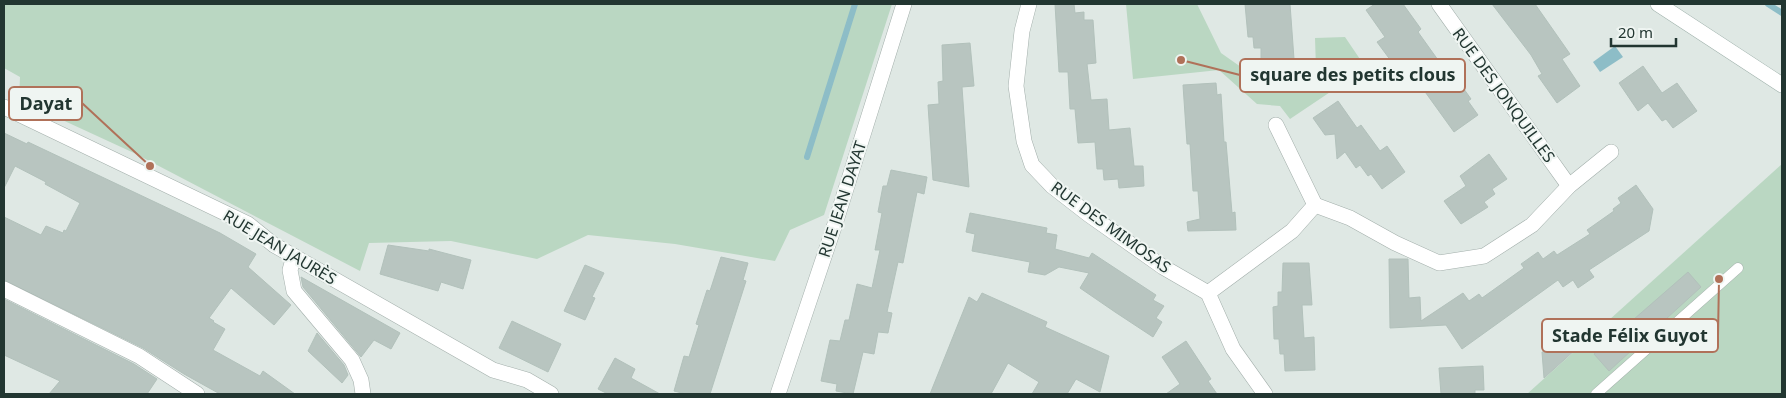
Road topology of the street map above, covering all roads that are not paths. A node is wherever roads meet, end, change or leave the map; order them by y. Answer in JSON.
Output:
{"nodes":[{"id":1,"x":904,"y":4,"type":"edge"},
{"id":2,"x":1029,"y":4,"type":"edge"},
{"id":3,"x":1438,"y":4,"type":"edge"},
{"id":4,"x":1658,"y":4,"type":"edge"},
{"id":5,"x":1782,"y":85,"type":"edge"},
{"id":6,"x":4,"y":107,"type":"edge"},
{"id":7,"x":1276,"y":125,"type":"dead end"},
{"id":8,"x":1610,"y":152,"type":"dead end"},
{"id":9,"x":1569,"y":186,"type":"junction"},
{"id":10,"x":1315,"y":204,"type":"junction"},
{"id":11,"x":294,"y":256,"type":"junction"},
{"id":12,"x":1738,"y":268,"type":"dead end"},
{"id":13,"x":4,"y":289,"type":"edge"},
{"id":14,"x":1208,"y":293,"type":"junction"},
{"id":15,"x":192,"y":393,"type":"edge"},
{"id":16,"x":363,"y":394,"type":"edge"},
{"id":17,"x":552,"y":394,"type":"edge"},
{"id":18,"x":778,"y":394,"type":"edge"},
{"id":19,"x":1265,"y":394,"type":"edge"},
{"id":20,"x":1596,"y":394,"type":"edge"}],
"edges":[{"from":1,"to":18,"type":"street","name":"RUE JEAN DAYAT"},
{"from":2,"to":14,"type":"street","name":"RUE DES MIMOSAS"},
{"from":3,"to":9,"type":"street","name":"RUE DES JONQUILLES"},
{"from":4,"to":5,"type":"street"},
{"from":6,"to":11,"type":"street","name":"RUE JEAN JAURÈS"},
{"from":7,"to":10,"type":"street"},
{"from":8,"to":9,"type":"street"},
{"from":9,"to":10,"type":"street"},
{"from":10,"to":14,"type":"street"},
{"from":11,"to":16,"type":"street"},
{"from":11,"to":17,"type":"street","name":"RUE JEAN JAURÈS"},
{"from":12,"to":20,"type":"lane"},
{"from":13,"to":15,"type":"street"},
{"from":14,"to":19,"type":"street"}]}
